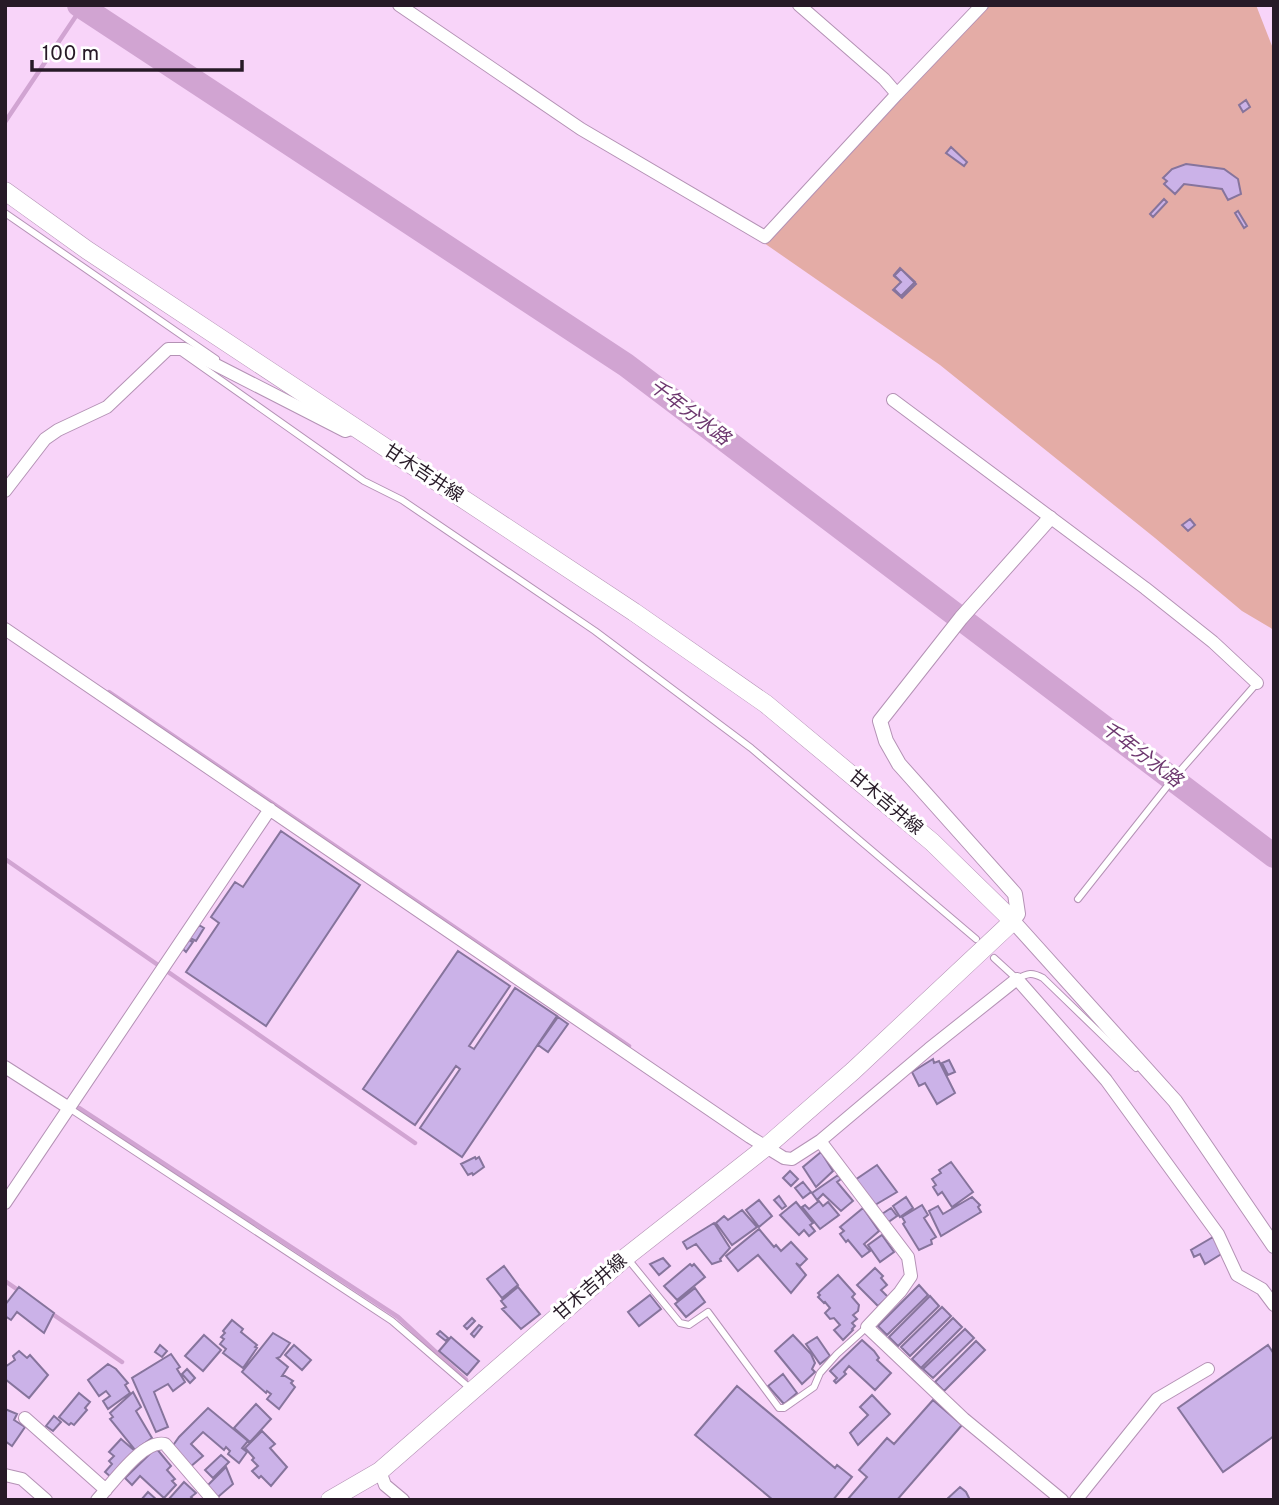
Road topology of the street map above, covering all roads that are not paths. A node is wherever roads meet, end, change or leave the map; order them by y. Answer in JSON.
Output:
{"nodes":[{"id":1,"x":399,"y":5,"type":"edge"},
{"id":2,"x":799,"y":5,"type":"edge"},
{"id":3,"x":982,"y":5,"type":"edge"},
{"id":4,"x":897,"y":94,"type":"junction"},
{"id":5,"x":5,"y":191,"type":"edge"},
{"id":6,"x":5,"y":213,"type":"edge"},
{"id":7,"x":176,"y":349,"type":"junction"},
{"id":8,"x":225,"y":370,"type":"junction"},
{"id":9,"x":893,"y":400,"type":"dead end"},
{"id":10,"x":354,"y":428,"type":"junction"},
{"id":11,"x":5,"y":491,"type":"edge"},
{"id":12,"x":1050,"y":519,"type":"junction"},
{"id":13,"x":5,"y":629,"type":"edge"},
{"id":14,"x":1257,"y":683,"type":"joint"},
{"id":15,"x":270,"y":809,"type":"junction"},
{"id":16,"x":1077,"y":899,"type":"dead end"},
{"id":17,"x":1013,"y":921,"type":"junction"},
{"id":18,"x":976,"y":939,"type":"dead end"},
{"id":19,"x":994,"y":958,"type":"dead end"},
{"id":20,"x":1017,"y":979,"type":"junction"},
{"id":21,"x":5,"y":1067,"type":"edge"},
{"id":22,"x":69,"y":1108,"type":"junction"},
{"id":23,"x":1181,"y":1110,"type":"junction"},
{"id":24,"x":820,"y":1141,"type":"junction"},
{"id":25,"x":766,"y":1147,"type":"junction"},
{"id":26,"x":5,"y":1203,"type":"edge"},
{"id":27,"x":1274,"y":1246,"type":"edge"},
{"id":28,"x":626,"y":1257,"type":"junction"},
{"id":29,"x":1274,"y":1305,"type":"edge"},
{"id":30,"x":867,"y":1327,"type":"junction"},
{"id":31,"x":1208,"y":1369,"type":"dead end"},
{"id":32,"x":473,"y":1392,"type":"junction"},
{"id":33,"x":25,"y":1418,"type":"dead end"},
{"id":34,"x":380,"y":1471,"type":"junction"},
{"id":35,"x":5,"y":1475,"type":"edge"},
{"id":36,"x":102,"y":1495,"type":"edge"},
{"id":37,"x":1059,"y":1499,"type":"edge"},
{"id":38,"x":46,"y":1500,"type":"edge"},
{"id":39,"x":213,"y":1500,"type":"edge"},
{"id":40,"x":330,"y":1500,"type":"edge"},
{"id":41,"x":403,"y":1500,"type":"edge"},
{"id":42,"x":1076,"y":1500,"type":"edge"}],
"edges":[{"from":1,"to":4,"type":"street"},
{"from":2,"to":4,"type":"street"},
{"from":3,"to":4,"type":"street"},
{"from":5,"to":10,"type":"main road","name":"甘木吉井線"},
{"from":6,"to":8,"type":"lane"},
{"from":7,"to":8,"type":"street"},
{"from":7,"to":11,"type":"street"},
{"from":7,"to":18,"type":"lane"},
{"from":8,"to":10,"type":"street"},
{"from":9,"to":12,"type":"street"},
{"from":10,"to":17,"type":"main road","name":"甘木吉井線"},
{"from":12,"to":14,"type":"street"},
{"from":12,"to":17,"type":"street"},
{"from":13,"to":15,"type":"street"},
{"from":14,"to":16,"type":"lane"},
{"from":15,"to":22,"type":"street"},
{"from":15,"to":25,"type":"street"},
{"from":17,"to":23,"type":"street"},
{"from":17,"to":25,"type":"main road","name":"甘木吉井線"},
{"from":19,"to":20,"type":"lane"},
{"from":20,"to":23,"type":"lane"},
{"from":20,"to":24,"type":"street"},
{"from":20,"to":29,"type":"street"},
{"from":21,"to":22,"type":"street"},
{"from":22,"to":26,"type":"street"},
{"from":22,"to":32,"type":"lane"},
{"from":23,"to":27,"type":"street"},
{"from":24,"to":25,"type":"street"},
{"from":24,"to":30,"type":"street"},
{"from":25,"to":28,"type":"main road","name":"甘木吉井線"},
{"from":28,"to":30,"type":"lane"},
{"from":28,"to":32,"type":"main road","name":"甘木吉井線"},
{"from":30,"to":37,"type":"street"},
{"from":31,"to":42,"type":"street"},
{"from":32,"to":34,"type":"main road","name":"甘木吉井線"},
{"from":33,"to":36,"type":"street"},
{"from":34,"to":40,"type":"main road","name":"甘木吉井線"},
{"from":34,"to":41,"type":"street"},
{"from":35,"to":38,"type":"street"},
{"from":36,"to":39,"type":"street"}]}
